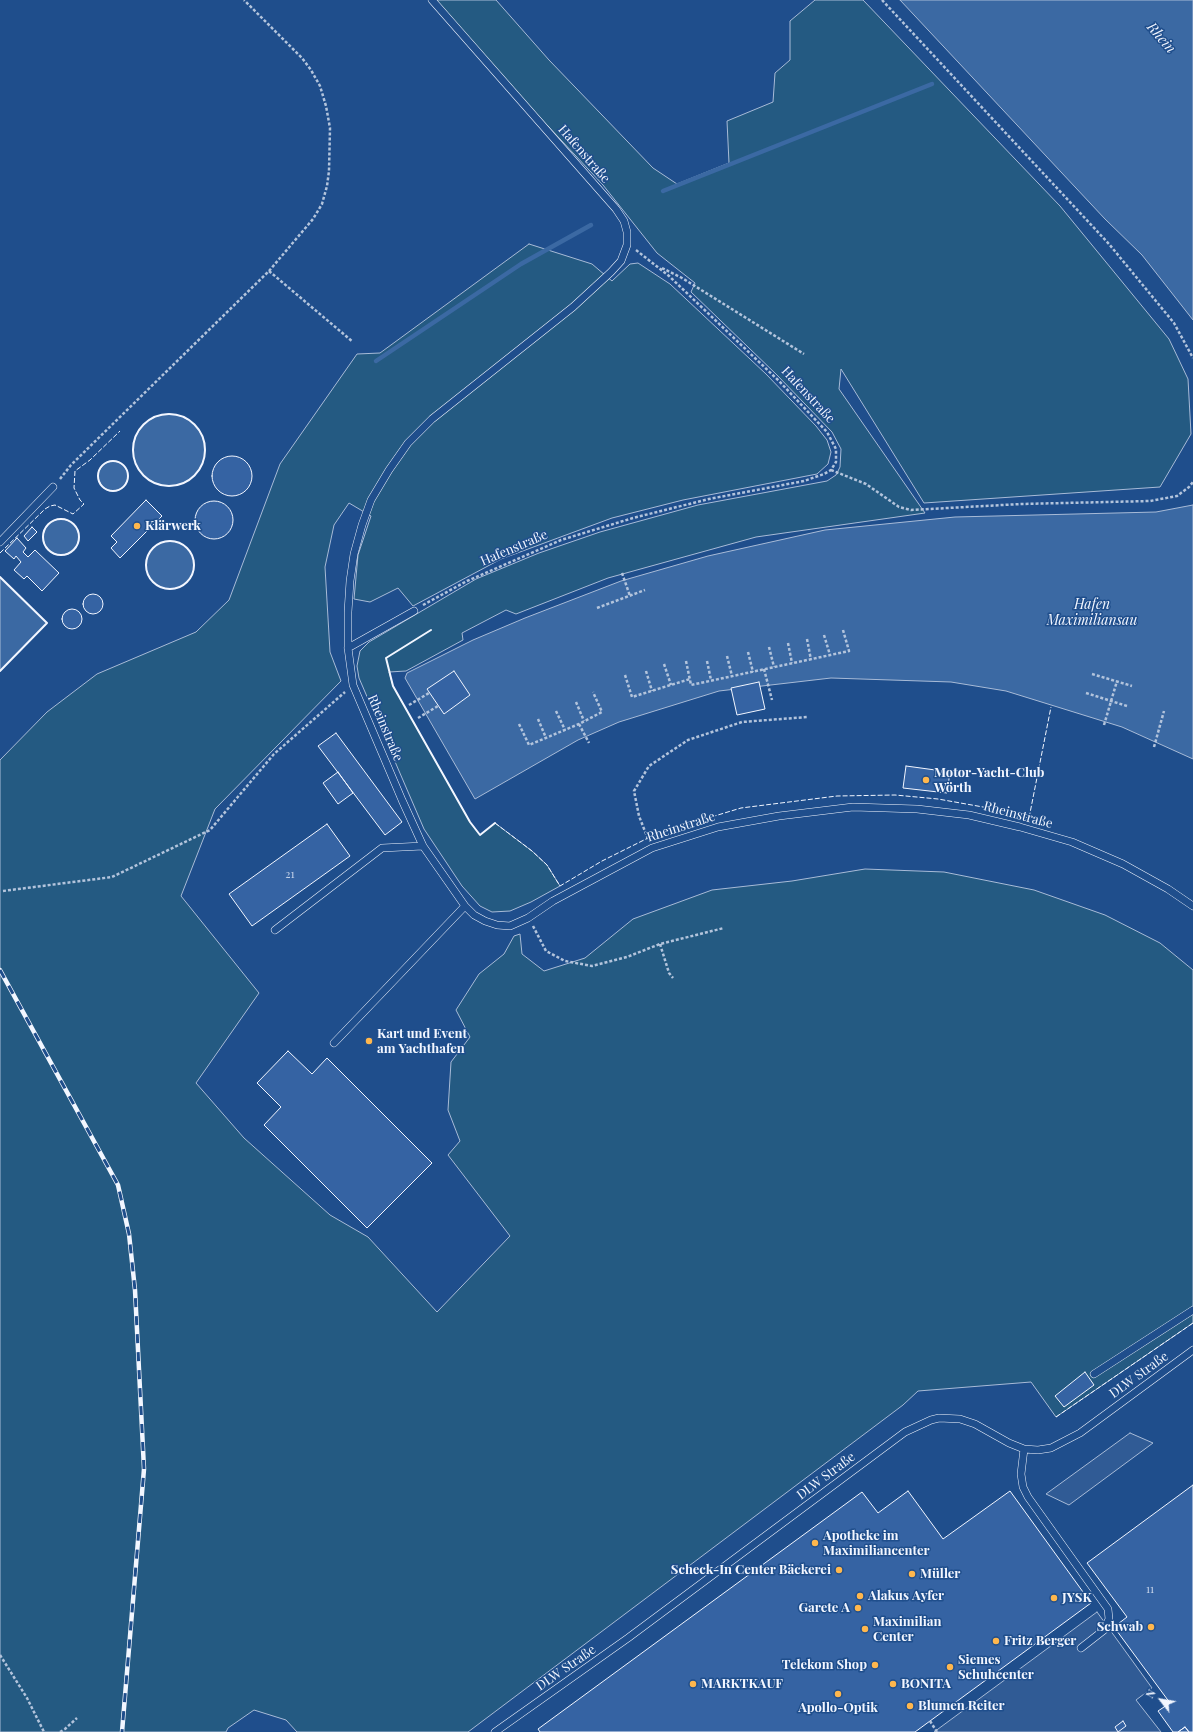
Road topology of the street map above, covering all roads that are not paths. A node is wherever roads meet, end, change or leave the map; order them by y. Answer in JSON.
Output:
{"nodes":[{"id":1,"x":432,"y":0,"type":"edge"},
{"id":2,"x":627,"y":245,"type":"joint"},
{"id":3,"x":53,"y":487,"type":"road end"},
{"id":4,"x":0,"y":542,"type":"edge"},
{"id":5,"x":414,"y":611,"type":"road end"},
{"id":6,"x":348,"y":648,"type":"junction"},
{"id":7,"x":423,"y":846,"type":"junction"},
{"id":8,"x":465,"y":906,"type":"junction"},
{"id":9,"x":1193,"y":906,"type":"edge"},
{"id":10,"x":275,"y":930,"type":"dead end"},
{"id":11,"x":334,"y":1043,"type":"dead end"},
{"id":12,"x":1193,"y":1310,"type":"edge"},
{"id":13,"x":1193,"y":1350,"type":"edge"},
{"id":14,"x":1094,"y":1374,"type":"dead end"},
{"id":15,"x":1024,"y":1449,"type":"junction"},
{"id":16,"x":1080,"y":1648,"type":"dead end"},
{"id":17,"x":495,"y":1732,"type":"edge"}],
"edges":[{"from":1,"to":2,"type":"lane","name":"Hafenstraße"},
{"from":2,"to":6,"type":"lane","name":"Rheinstraße"},
{"from":3,"to":4,"type":"lane"},
{"from":5,"to":6,"type":"lane"},
{"from":6,"to":7,"type":"lane","name":"Rheinstraße"},
{"from":7,"to":8,"type":"lane","name":"Rheinstraße"},
{"from":7,"to":10,"type":"lane"},
{"from":8,"to":9,"type":"lane","name":"Rheinstraße"},
{"from":8,"to":11,"type":"lane"},
{"from":12,"to":14,"type":"lane"},
{"from":13,"to":15,"type":"lane","name":"DLW Straße"},
{"from":15,"to":16,"type":"lane"},
{"from":15,"to":17,"type":"lane","name":"DLW Straße"}]}
